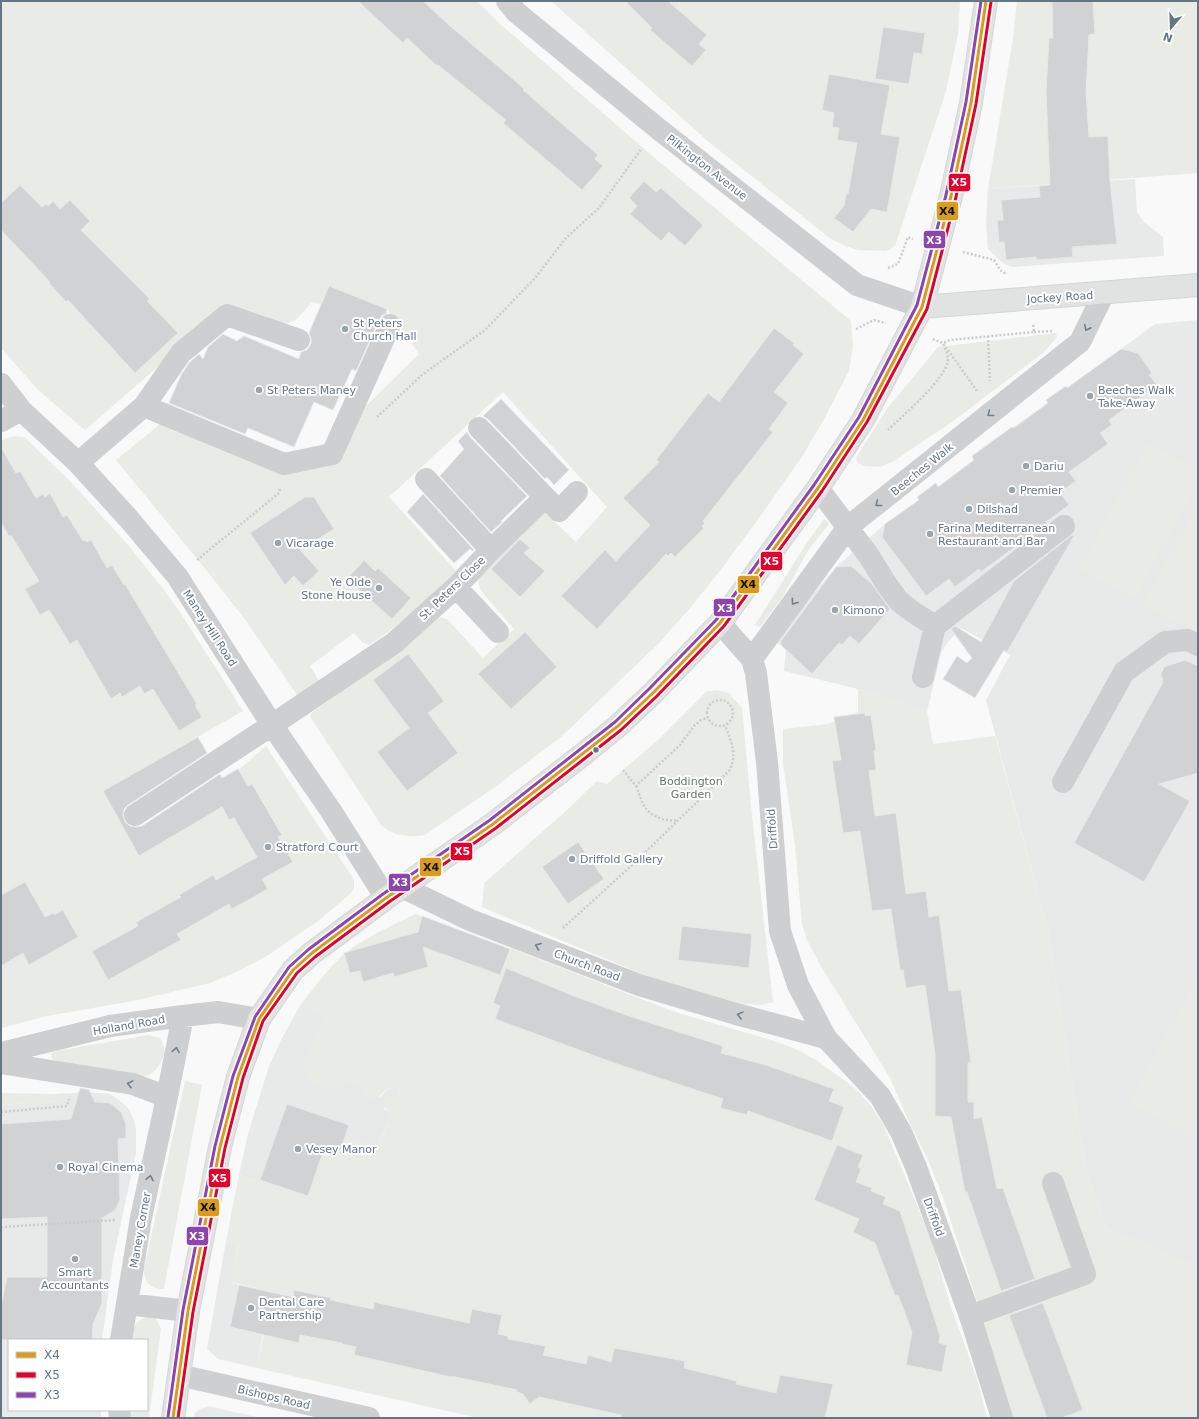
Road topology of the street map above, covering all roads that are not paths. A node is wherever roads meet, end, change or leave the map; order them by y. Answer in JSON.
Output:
{"nodes":[{"id":1,"x":506,"y":1,"type":"edge"},
{"id":2,"x":986,"y":1,"type":"edge"},
{"id":3,"x":1198,"y":285,"type":"edge"},
{"id":4,"x":1104,"y":293,"type":"junction"},
{"id":5,"x":922,"y":307,"type":"junction"},
{"id":6,"x":390,"y":325,"type":"dead end"},
{"id":7,"x":299,"y":340,"type":"dead end"},
{"id":8,"x":1,"y":384,"type":"edge"},
{"id":9,"x":144,"y":406,"type":"junction"},
{"id":10,"x":21,"y":410,"type":"junction"},
{"id":11,"x":1,"y":421,"type":"edge"},
{"id":12,"x":479,"y":428,"type":"dead end"},
{"id":13,"x":78,"y":463,"type":"junction"},
{"id":14,"x":426,"y":480,"type":"dead end"},
{"id":15,"x":818,"y":488,"type":"junction"},
{"id":16,"x":577,"y":492,"type":"dead end"},
{"id":17,"x":545,"y":497,"type":"junction"},
{"id":18,"x":1064,"y":526,"type":"dead end"},
{"id":19,"x":848,"y":527,"type":"junction"},
{"id":20,"x":491,"y":550,"type":"junction"},
{"id":21,"x":456,"y":587,"type":"junction"},
{"id":22,"x":720,"y":623,"type":"junction"},
{"id":23,"x":935,"y":626,"type":"junction"},
{"id":24,"x":498,"y":632,"type":"dead end"},
{"id":25,"x":1198,"y":645,"type":"edge"},
{"id":26,"x":752,"y":659,"type":"junction"},
{"id":27,"x":923,"y":677,"type":"dead end"},
{"id":28,"x":272,"y":725,"type":"junction"},
{"id":29,"x":1063,"y":782,"type":"dead end"},
{"id":30,"x":135,"y":815,"type":"dead end"},
{"id":31,"x":394,"y":892,"type":"junction"},
{"id":32,"x":183,"y":1016,"type":"junction"},
{"id":33,"x":259,"y":1019,"type":"junction"},
{"id":34,"x":826,"y":1038,"type":"junction"},
{"id":35,"x":1,"y":1053,"type":"edge"},
{"id":36,"x":1,"y":1063,"type":"edge"},
{"id":37,"x":167,"y":1097,"type":"junction"},
{"id":38,"x":1053,"y":1183,"type":"dead end"},
{"id":39,"x":127,"y":1304,"type":"junction"},
{"id":40,"x":188,"y":1311,"type":"junction"},
{"id":41,"x":970,"y":1316,"type":"junction"},
{"id":42,"x":121,"y":1339,"type":"edge"},
{"id":43,"x":178,"y":1375,"type":"junction"},
{"id":44,"x":173,"y":1418,"type":"edge"},
{"id":45,"x":369,"y":1418,"type":"edge"},
{"id":46,"x":1002,"y":1418,"type":"edge"}],
"edges":[{"from":1,"to":5,"type":"street","name":"Pilkington Avenue"},
{"from":2,"to":5,"type":"main road"},
{"from":3,"to":4,"type":"main road","name":"Jockey Road"},
{"from":4,"to":5,"type":"main road","name":"Jockey Road"},
{"from":4,"to":19,"type":"street","name":"Beeches Walk","one_way":true},
{"from":5,"to":15,"type":"main road"},
{"from":6,"to":9,"type":"street"},
{"from":7,"to":9,"type":"street"},
{"from":8,"to":10,"type":"street","name":"Maney Hill Road"},
{"from":9,"to":13,"type":"street"},
{"from":10,"to":11,"type":"street"},
{"from":10,"to":13,"type":"street","name":"Maney Hill Road"},
{"from":12,"to":17,"type":"street"},
{"from":13,"to":28,"type":"street","name":"Maney Hill Road"},
{"from":14,"to":20,"type":"street"},
{"from":15,"to":19,"type":"street"},
{"from":15,"to":22,"type":"main road"},
{"from":16,"to":17,"type":"street"},
{"from":17,"to":20,"type":"street","name":"St. Peters Close"},
{"from":18,"to":23,"type":"street"},
{"from":19,"to":23,"type":"street"},
{"from":19,"to":26,"type":"street","name":"Beeches Walk","one_way":true},
{"from":20,"to":21,"type":"street","name":"St. Peters Close"},
{"from":21,"to":24,"type":"street"},
{"from":21,"to":28,"type":"street","name":"St. Peters Close"},
{"from":22,"to":26,"type":"street","name":"Driffold"},
{"from":22,"to":31,"type":"main road"},
{"from":23,"to":27,"type":"street"},
{"from":25,"to":29,"type":"street"},
{"from":26,"to":34,"type":"street","name":"Driffold"},
{"from":28,"to":30,"type":"street","name":"St. Peters Close"},
{"from":28,"to":31,"type":"street","name":"Maney Hill Road"},
{"from":31,"to":33,"type":"main road"},
{"from":34,"to":31,"type":"street","name":"Church Road","one_way":true},
{"from":32,"to":33,"type":"street","name":"Holland Road"},
{"from":32,"to":35,"type":"street","name":"Holland Road"},
{"from":37,"to":32,"type":"street","name":"Maney Corner","one_way":true},
{"from":33,"to":40,"type":"main road"},
{"from":34,"to":41,"type":"street","name":"Driffold"},
{"from":37,"to":36,"type":"street","one_way":true},
{"from":39,"to":37,"type":"street","name":"Maney Corner","one_way":true},
{"from":38,"to":41,"type":"street"},
{"from":39,"to":40,"type":"street"},
{"from":39,"to":42,"type":"street","name":"Maney Corner"},
{"from":40,"to":43,"type":"main road"},
{"from":41,"to":46,"type":"street","name":"Driffold"},
{"from":43,"to":44,"type":"main road"},
{"from":43,"to":45,"type":"street","name":"Bishops Road"}]}
